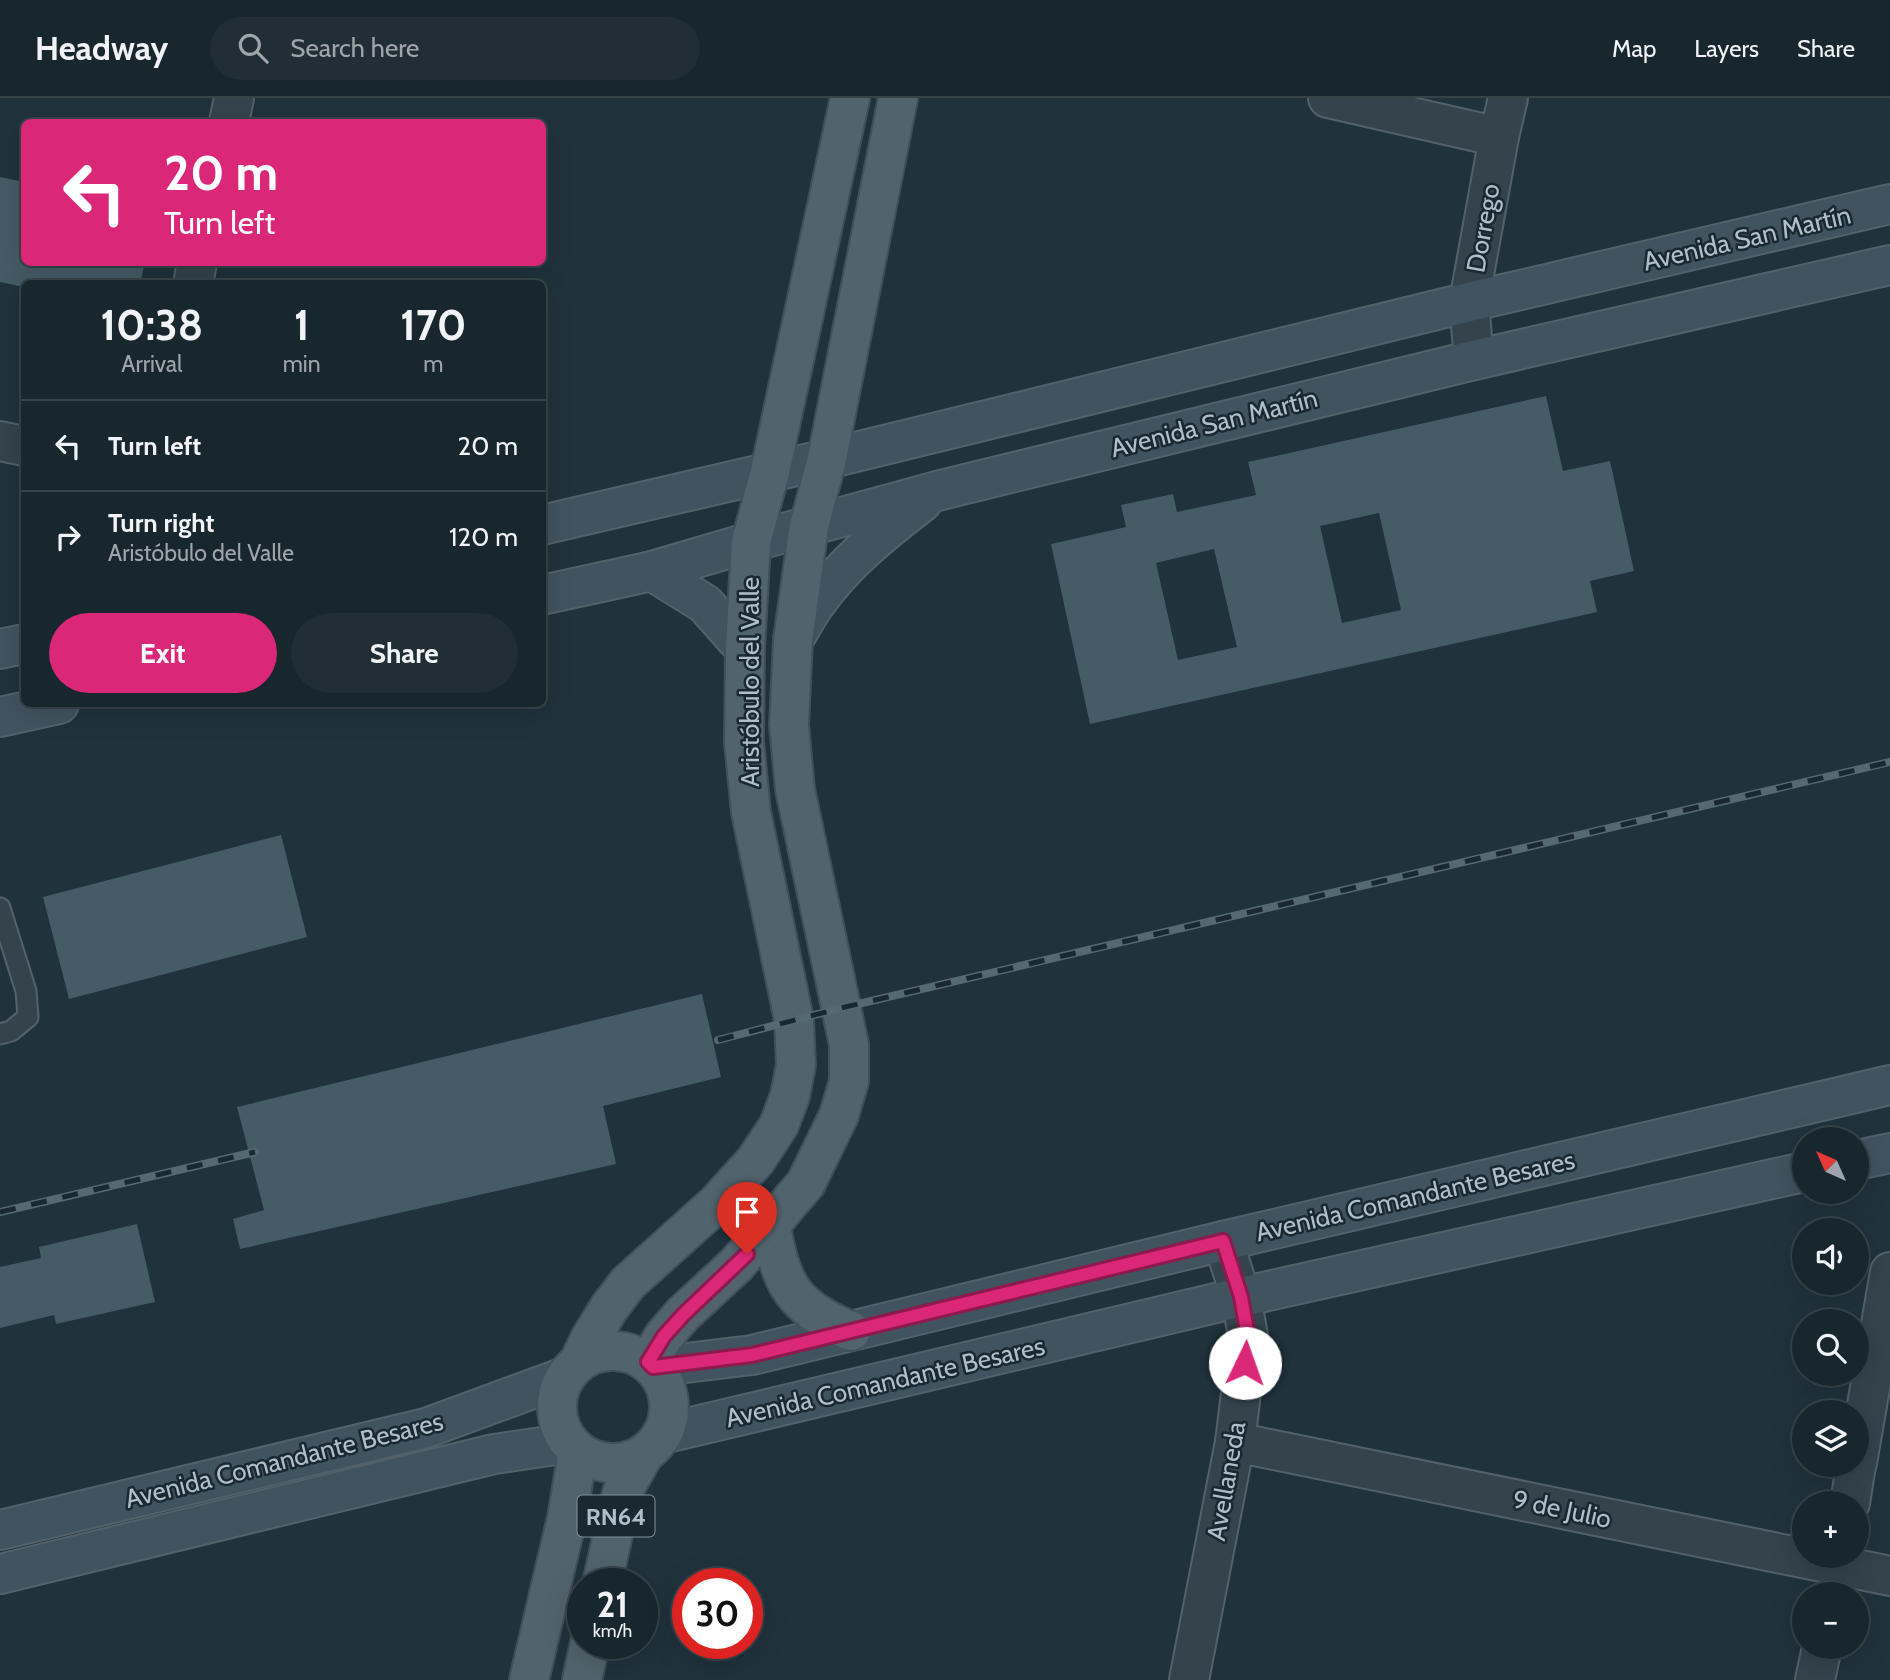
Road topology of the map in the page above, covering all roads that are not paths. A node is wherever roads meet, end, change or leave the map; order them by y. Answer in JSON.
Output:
{"nodes":[{"id":1,"x":234,"y":98,"type":"edge"},
{"id":2,"x":850,"y":98,"type":"edge"},
{"id":3,"x":898,"y":98,"type":"edge"},
{"id":4,"x":1328,"y":98,"type":"edge"},
{"id":5,"x":1508,"y":98,"type":"edge"},
{"id":6,"x":230,"y":119,"type":"edge"},
{"id":7,"x":1499,"y":137,"type":"junction"},
{"id":8,"x":1890,"y":205,"type":"edge"},
{"id":9,"x":1890,"y":265,"type":"edge"},
{"id":10,"x":1469,"y":302,"type":"junction"},
{"id":11,"x":1474,"y":360,"type":"junction"},
{"id":12,"x":0,"y":441,"type":"edge"},
{"id":13,"x":21,"y":445,"type":"edge"},
{"id":14,"x":827,"y":459,"type":"junction"},
{"id":15,"x":770,"y":472,"type":"junction"},
{"id":16,"x":936,"y":491,"type":"junction"},
{"id":17,"x":546,"y":524,"type":"edge"},
{"id":18,"x":809,"y":526,"type":"junction"},
{"id":19,"x":751,"y":542,"type":"junction"},
{"id":20,"x":652,"y":571,"type":"junction"},
{"id":21,"x":546,"y":595,"type":"edge"},
{"id":22,"x":793,"y":640,"type":"junction"},
{"id":23,"x":21,"y":645,"type":"edge"},
{"id":24,"x":0,"y":649,"type":"edge"},
{"id":25,"x":745,"y":649,"type":"junction"},
{"id":26,"x":45,"y":707,"type":"edge"},
{"id":27,"x":0,"y":717,"type":"edge"},
{"id":28,"x":0,"y":908,"type":"edge"},
{"id":29,"x":0,"y":1034,"type":"edge"},
{"id":30,"x":1890,"y":1085,"type":"edge"},
{"id":31,"x":1890,"y":1153,"type":"edge"},
{"id":32,"x":1869,"y":1157,"type":"edge"},
{"id":33,"x":1792,"y":1175,"type":"edge"},
{"id":34,"x":771,"y":1226,"type":"junction"},
{"id":35,"x":1223,"y":1241,"type":"junction"},
{"id":36,"x":1890,"y":1272,"type":"edge"},
{"id":37,"x":1241,"y":1297,"type":"junction"},
{"id":38,"x":851,"y":1331,"type":"junction"},
{"id":39,"x":650,"y":1365,"type":"junction"},
{"id":40,"x":572,"y":1369,"type":"junction"},
{"id":41,"x":1868,"y":1400,"type":"edge"},
{"id":42,"x":1235,"y":1442,"type":"junction"},
{"id":43,"x":653,"y":1444,"type":"junction"},
{"id":44,"x":573,"y":1448,"type":"junction"},
{"id":45,"x":0,"y":1530,"type":"edge"},
{"id":46,"x":606,"y":1568,"type":"edge"},
{"id":47,"x":1838,"y":1572,"type":"edge"},
{"id":48,"x":0,"y":1574,"type":"edge"},
{"id":49,"x":1890,"y":1576,"type":"edge"},
{"id":50,"x":587,"y":1659,"type":"edge"},
{"id":51,"x":1819,"y":1659,"type":"edge"},
{"id":52,"x":529,"y":1680,"type":"edge"},
{"id":53,"x":582,"y":1680,"type":"edge"},
{"id":54,"x":1189,"y":1680,"type":"edge"},
{"id":55,"x":1815,"y":1680,"type":"edge"}],
"edges":[{"from":1,"to":6,"type":"street"},
{"from":2,"to":15,"type":"main road","name":"Aristóbulo del Valle"},
{"from":3,"to":14,"type":"main road","name":"Aristóbulo del Valle"},
{"from":4,"to":7,"type":"street"},
{"from":5,"to":7,"type":"street","name":"Dorrego"},
{"from":7,"to":10,"type":"street","name":"Dorrego"},
{"from":8,"to":10,"type":"main road","name":"Avenida San Martín"},
{"from":9,"to":11,"type":"main road","name":"Avenida San Martín"},
{"from":10,"to":11,"type":"street","name":"Dorrego"},
{"from":10,"to":14,"type":"main road","name":"Avenida San Martín"},
{"from":11,"to":16,"type":"main road","name":"Avenida San Martín"},
{"from":12,"to":13,"type":"street"},
{"from":14,"to":15,"type":"main road","name":"Avenida San Martín"},
{"from":14,"to":18,"type":"main road","name":"Aristóbulo del Valle"},
{"from":15,"to":17,"type":"main road","name":"Avenida San Martín"},
{"from":15,"to":19,"type":"main road","name":"Aristóbulo del Valle"},
{"from":16,"to":18,"type":"main road","name":"Avenida San Martín"},
{"from":16,"to":22,"type":"main road"},
{"from":18,"to":19,"type":"main road","name":"Avenida San Martín"},
{"from":18,"to":22,"type":"main road","name":"Aristóbulo del Valle"},
{"from":19,"to":20,"type":"main road","name":"Avenida San Martín"},
{"from":19,"to":25,"type":"main road","name":"Aristóbulo del Valle"},
{"from":20,"to":21,"type":"main road","name":"Avenida San Martín"},
{"from":20,"to":25,"type":"main road"},
{"from":22,"to":34,"type":"main road","name":"Aristóbulo del Valle"},
{"from":23,"to":24,"type":"main road"},
{"from":25,"to":40,"type":"main road","name":"Aristóbulo del Valle"},
{"from":26,"to":27,"type":"main road"},
{"from":28,"to":29,"type":"lane"},
{"from":30,"to":35,"type":"main road","name":"Avenida Comandante Besares"},
{"from":31,"to":32,"type":"main road"},
{"from":33,"to":37,"type":"main road","name":"Avenida Comandante Besares"},
{"from":34,"to":38,"type":"main road"},
{"from":34,"to":39,"type":"main road","name":"Aristóbulo del Valle"},
{"from":35,"to":37,"type":"street","name":"Avellaneda"},
{"from":35,"to":38,"type":"main road","name":"Avenida Comandante Besares"},
{"from":36,"to":41,"type":"street"},
{"from":37,"to":42,"type":"street","name":"Avellaneda"},
{"from":37,"to":43,"type":"main road","name":"Avenida Comandante Besares"},
{"from":38,"to":39,"type":"main road","name":"Avenida Comandante Besares"},
{"from":39,"to":40,"type":"main road"},
{"from":39,"to":43,"type":"main road","number":"RN64"},
{"from":40,"to":44,"type":"main road"},
{"from":40,"to":45,"type":"main road","name":"Avenida Comandante Besares"},
{"from":42,"to":47,"type":"street","name":"9 de Julio"},
{"from":42,"to":54,"type":"street","name":"Avellaneda"},
{"from":43,"to":44,"type":"main road","number":"RN64"},
{"from":43,"to":46,"type":"main road","number":"RN64"},
{"from":44,"to":48,"type":"main road","name":"Avenida Comandante Besares"},
{"from":44,"to":52,"type":"main road","number":"RN64"},
{"from":47,"to":49,"type":"street","name":"9 de Julio"},
{"from":50,"to":53,"type":"main road"},
{"from":51,"to":55,"type":"street"}]}
